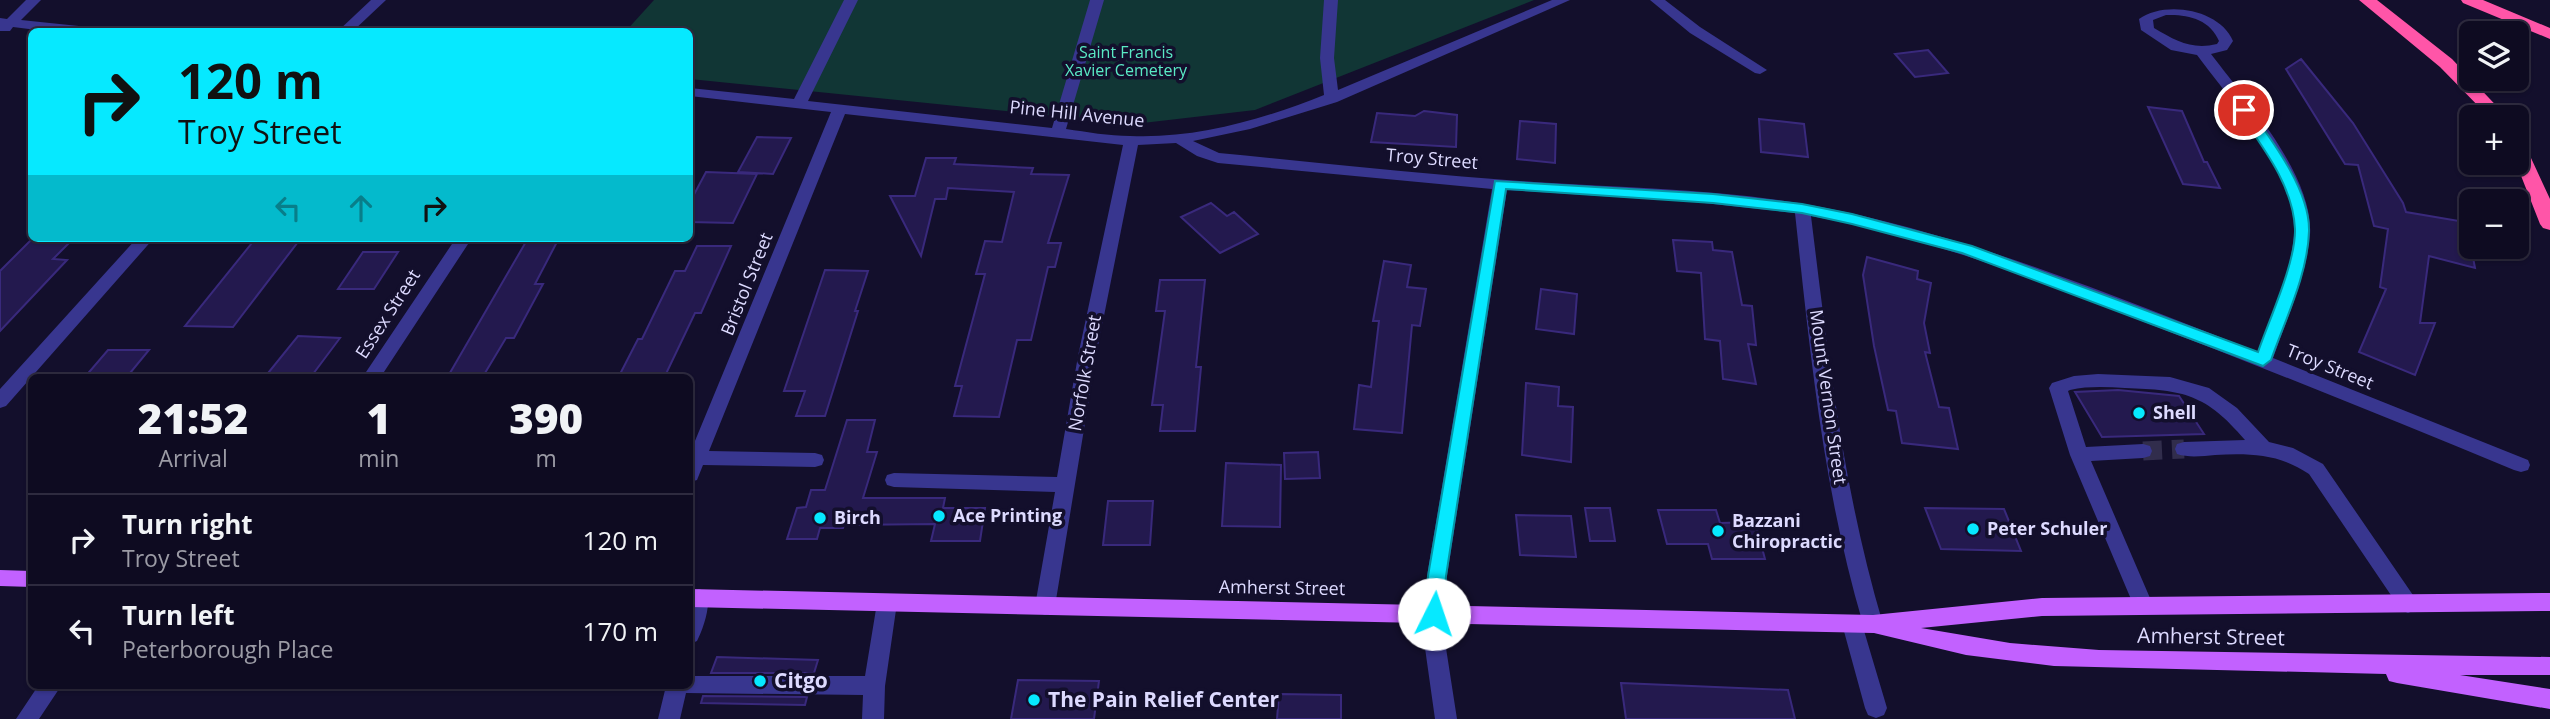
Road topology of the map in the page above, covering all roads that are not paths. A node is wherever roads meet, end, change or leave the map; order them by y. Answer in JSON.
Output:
{"nodes":[{"id":1,"x":34,"y":0,"type":"edge"},
{"id":2,"x":379,"y":0,"type":"edge"},
{"id":3,"x":851,"y":0,"type":"edge"},
{"id":4,"x":1097,"y":0,"type":"edge"},
{"id":5,"x":1331,"y":0,"type":"edge"},
{"id":6,"x":1563,"y":0,"type":"edge"},
{"id":7,"x":1657,"y":0,"type":"edge"},
{"id":8,"x":2367,"y":0,"type":"edge"},
{"id":9,"x":2469,"y":0,"type":"edge"},
{"id":10,"x":6,"y":22,"type":"edge"},
{"id":11,"x":61,"y":28,"type":"edge"},
{"id":12,"x":348,"y":28,"type":"edge"},
{"id":13,"x":0,"y":32,"type":"edge"},
{"id":14,"x":2550,"y":34,"type":"edge"},
{"id":15,"x":2202,"y":51,"type":"junction"},
{"id":16,"x":1760,"y":70,"type":"dead end"},
{"id":17,"x":693,"y":92,"type":"edge"},
{"id":18,"x":1332,"y":99,"type":"junction"},
{"id":19,"x":799,"y":104,"type":"junction"},
{"id":20,"x":2486,"y":105,"type":"edge"},
{"id":21,"x":840,"y":108,"type":"junction"},
{"id":22,"x":1058,"y":132,"type":"junction"},
{"id":23,"x":1180,"y":139,"type":"junction"},
{"id":24,"x":1131,"y":141,"type":"junction"},
{"id":25,"x":2529,"y":170,"type":"edge"},
{"id":26,"x":1500,"y":184,"type":"junction"},
{"id":27,"x":1802,"y":209,"type":"junction"},
{"id":28,"x":2550,"y":224,"type":"edge"},
{"id":29,"x":142,"y":242,"type":"edge"},
{"id":30,"x":461,"y":242,"type":"edge"},
{"id":31,"x":2263,"y":360,"type":"junction"},
{"id":32,"x":375,"y":374,"type":"edge"},
{"id":33,"x":0,"y":401,"type":"edge"},
{"id":34,"x":2263,"y":448,"type":"junction"},
{"id":35,"x":2184,"y":449,"type":"tunnel mouth"},
{"id":36,"x":2143,"y":451,"type":"tunnel mouth"},
{"id":37,"x":2079,"y":455,"type":"junction"},
{"id":38,"x":815,"y":460,"type":"dead end"},
{"id":39,"x":693,"y":466,"type":"edge"},
{"id":40,"x":2521,"y":466,"type":"dead end"},
{"id":41,"x":894,"y":480,"type":"dead end"},
{"id":42,"x":1065,"y":485,"type":"junction"},
{"id":43,"x":0,"y":578,"type":"edge"},
{"id":44,"x":28,"y":579,"type":"edge"},
{"id":45,"x":694,"y":598,"type":"edge"},
{"id":46,"x":2550,"y":602,"type":"edge"},
{"id":47,"x":887,"y":603,"type":"junction"},
{"id":48,"x":2408,"y":604,"type":"junction"},
{"id":49,"x":2143,"y":605,"type":"junction"},
{"id":50,"x":1045,"y":606,"type":"junction"},
{"id":51,"x":1434,"y":614,"type":"junction"},
{"id":52,"x":1863,"y":624,"type":"junction"},
{"id":53,"x":2304,"y":663,"type":"junction"},
{"id":54,"x":2550,"y":666,"type":"edge"},
{"id":55,"x":693,"y":685,"type":"edge"},
{"id":56,"x":874,"y":686,"type":"junction"},
{"id":57,"x":48,"y":689,"type":"edge"},
{"id":58,"x":676,"y":689,"type":"edge"},
{"id":59,"x":2550,"y":699,"type":"edge"},
{"id":60,"x":1876,"y":708,"type":"dead end"},
{"id":61,"x":27,"y":719,"type":"edge"},
{"id":62,"x":669,"y":719,"type":"edge"},
{"id":63,"x":873,"y":719,"type":"edge"},
{"id":64,"x":1446,"y":719,"type":"edge"}],
"edges":[{"from":1,"to":10,"type":"street"},
{"from":2,"to":12,"type":"street"},
{"from":3,"to":19,"type":"street"},
{"from":4,"to":22,"type":"street"},
{"from":5,"to":18,"type":"street"},
{"from":6,"to":18,"type":"street","name":"Pine Hill Avenue"},
{"from":7,"to":16,"type":"street"},
{"from":8,"to":20,"type":"highway"},
{"from":9,"to":14,"type":"highway"},
{"from":10,"to":11,"type":"street"},
{"from":10,"to":13,"type":"street"},
{"from":15,"to":15,"type":"street"},
{"from":15,"to":31,"type":"street"},
{"from":17,"to":19,"type":"street","name":"Pine Hill Avenue"},
{"from":18,"to":23,"type":"street","name":"Pine Hill Avenue"},
{"from":19,"to":21,"type":"street","name":"Pine Hill Avenue"},
{"from":21,"to":22,"type":"street","name":"Pine Hill Avenue"},
{"from":21,"to":39,"type":"street","name":"Bristol Street"},
{"from":22,"to":24,"type":"street","name":"Pine Hill Avenue"},
{"from":23,"to":24,"type":"street","name":"Pine Hill Avenue"},
{"from":23,"to":26,"type":"street","name":"Troy Street"},
{"from":24,"to":42,"type":"street","name":"Norfolk Street"},
{"from":25,"to":28,"type":"highway"},
{"from":26,"to":27,"type":"street","name":"Troy Street"},
{"from":26,"to":51,"type":"street"},
{"from":27,"to":31,"type":"street","name":"Troy Street"},
{"from":27,"to":52,"type":"street","name":"Mount Vernon Street"},
{"from":29,"to":33,"type":"street"},
{"from":30,"to":32,"type":"street","name":"Essex Street"},
{"from":31,"to":40,"type":"street","name":"Troy Street"},
{"from":34,"to":35,"type":"street"},
{"from":34,"to":37,"type":"street"},
{"from":34,"to":48,"type":"street"},
{"from":36,"to":37,"type":"street"},
{"from":37,"to":49,"type":"street"},
{"from":38,"to":39,"type":"street"},
{"from":41,"to":42,"type":"street"},
{"from":42,"to":50,"type":"street","name":"Norfolk Street"},
{"from":43,"to":44,"type":"main road"},
{"from":45,"to":47,"type":"main road","name":"Amherst Street"},
{"from":46,"to":48,"type":"main road","name":"Amherst Street"},
{"from":47,"to":50,"type":"main road","name":"Amherst Street"},
{"from":47,"to":56,"type":"street"},
{"from":48,"to":49,"type":"main road","name":"Amherst Street"},
{"from":49,"to":52,"type":"main road","name":"Amherst Street"},
{"from":50,"to":51,"type":"main road","name":"Amherst Street"},
{"from":51,"to":52,"type":"main road","name":"Amherst Street"},
{"from":51,"to":64,"type":"street"},
{"from":52,"to":53,"type":"main road","name":"Amherst Street"},
{"from":52,"to":60,"type":"street","name":"Mount Vernon Street"},
{"from":53,"to":54,"type":"main road","name":"Amherst Street"},
{"from":53,"to":59,"type":"main road"},
{"from":55,"to":56,"type":"street"},
{"from":56,"to":63,"type":"street"},
{"from":57,"to":61,"type":"street"},
{"from":58,"to":62,"type":"street"}]}
